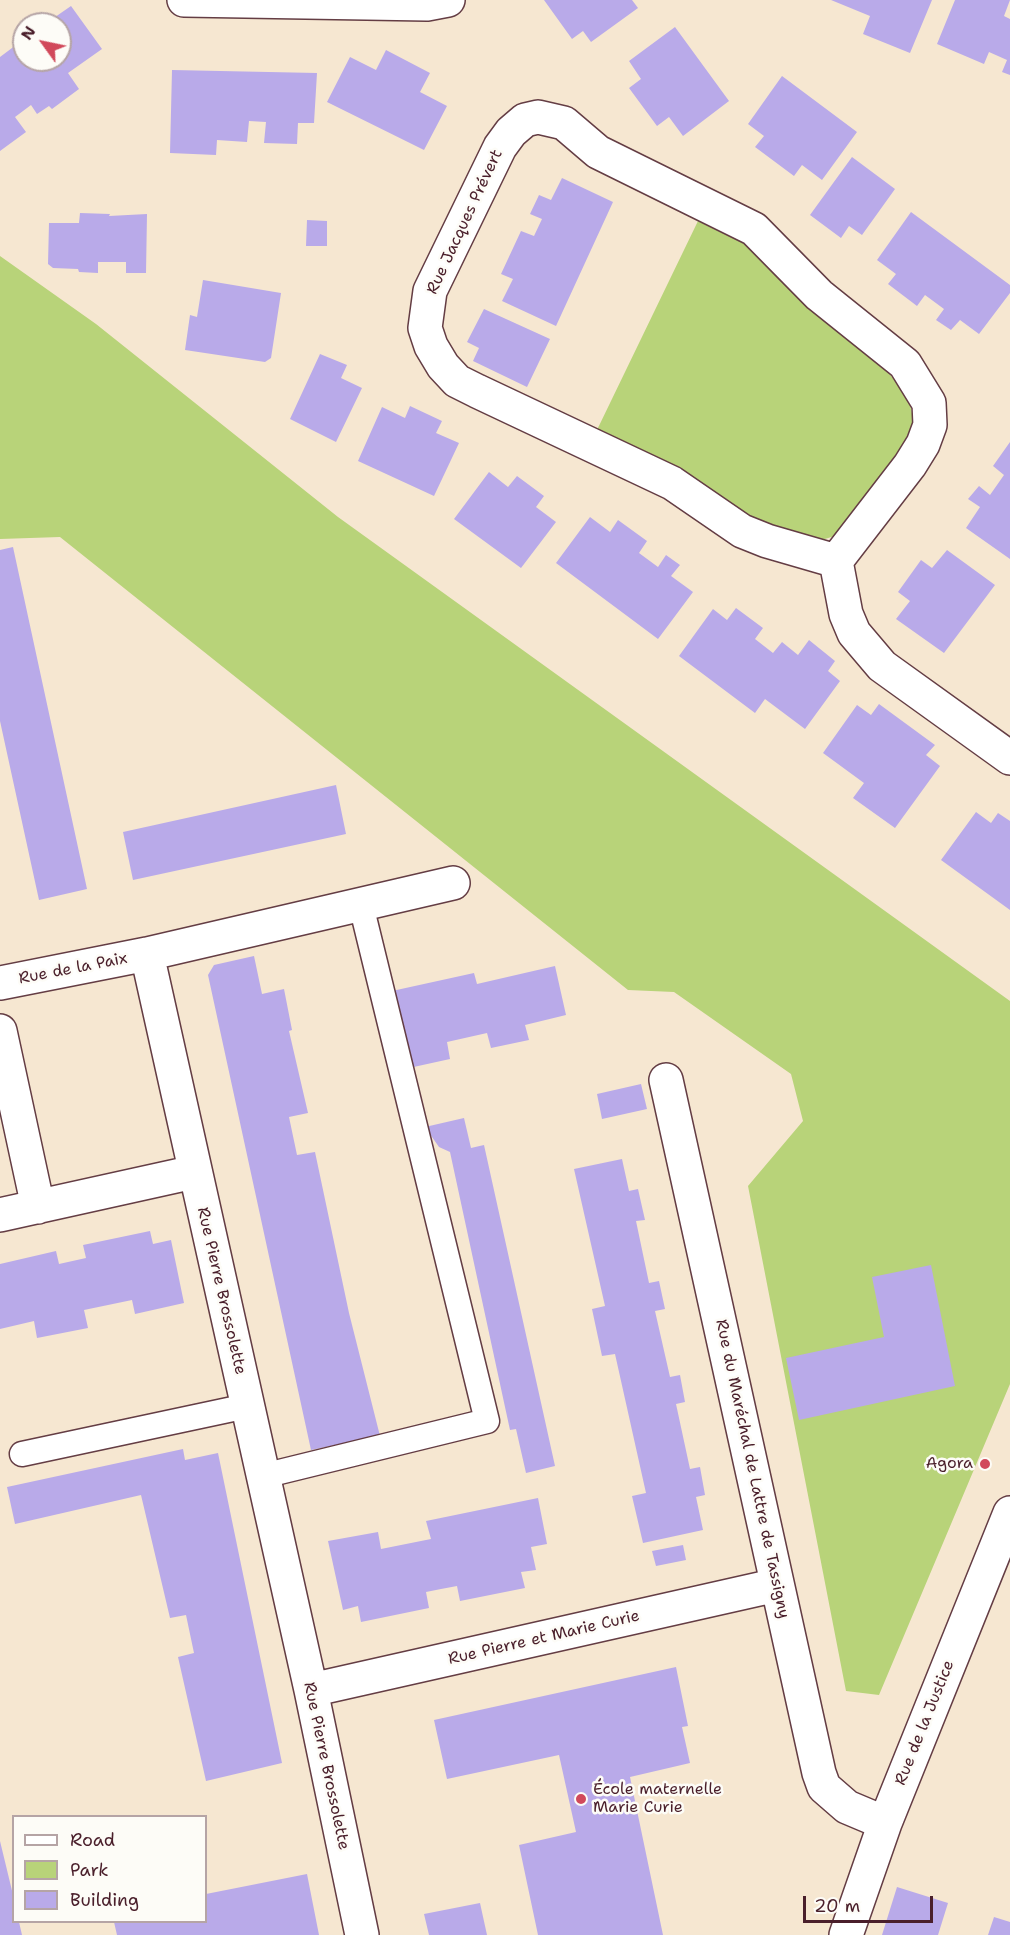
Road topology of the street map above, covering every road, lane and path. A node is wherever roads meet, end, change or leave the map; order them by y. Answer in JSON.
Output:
{"nodes":[{"id":1,"x":184,"y":0,"type":"edge"},
{"id":2,"x":448,"y":0,"type":"edge"},
{"id":3,"x":836,"y":561,"type":"junction"},
{"id":4,"x":1010,"y":758,"type":"edge"},
{"id":5,"x":453,"y":883,"type":"dead end"},
{"id":6,"x":361,"y":905,"type":"junction"},
{"id":7,"x":147,"y":954,"type":"junction"},
{"id":8,"x":0,"y":983,"type":"edge"},
{"id":9,"x":0,"y":1031,"type":"edge"},
{"id":10,"x":666,"y":1080,"type":"dead end"},
{"id":11,"x":194,"y":1172,"type":"junction"},
{"id":12,"x":38,"y":1207,"type":"junction"},
{"id":13,"x":0,"y":1215,"type":"edge"},
{"id":14,"x":247,"y":1406,"type":"junction"},
{"id":15,"x":21,"y":1454,"type":"dead end"},
{"id":16,"x":263,"y":1476,"type":"junction"},
{"id":17,"x":1010,"y":1513,"type":"edge"},
{"id":18,"x":777,"y":1585,"type":"junction"},
{"id":19,"x":311,"y":1690,"type":"junction"},
{"id":20,"x":885,"y":1823,"type":"junction"},
{"id":21,"x":362,"y":1935,"type":"edge"},
{"id":22,"x":846,"y":1935,"type":"edge"}],
"edges":[{"from":1,"to":2,"type":"street"},
{"from":3,"to":3,"type":"street","name":"Rue Jacques Prévert"},
{"from":3,"to":4,"type":"street"},
{"from":5,"to":6,"type":"street"},
{"from":6,"to":7,"type":"street"},
{"from":6,"to":16,"type":"lane"},
{"from":7,"to":8,"type":"street","name":"Rue de la Paix"},
{"from":7,"to":11,"type":"street","name":"Rue Pierre Brossolette"},
{"from":9,"to":12,"type":"street"},
{"from":10,"to":18,"type":"street","name":"Rue du Maréchal de Lattre de Tassigny"},
{"from":11,"to":12,"type":"street"},
{"from":11,"to":14,"type":"street","name":"Rue Pierre Brossolette"},
{"from":12,"to":13,"type":"street"},
{"from":14,"to":15,"type":"lane"},
{"from":14,"to":16,"type":"street","name":"Rue Pierre Brossolette"},
{"from":16,"to":19,"type":"street","name":"Rue Pierre Brossolette"},
{"from":17,"to":20,"type":"street","name":"Rue de la Justice"},
{"from":18,"to":19,"type":"street","name":"Rue Pierre et Marie Curie"},
{"from":18,"to":20,"type":"street","name":"Rue du Maréchal de Lattre de Tassigny"},
{"from":19,"to":21,"type":"street","name":"Rue Pierre Brossolette"},
{"from":20,"to":22,"type":"street","name":"Rue de la Justice"}]}
